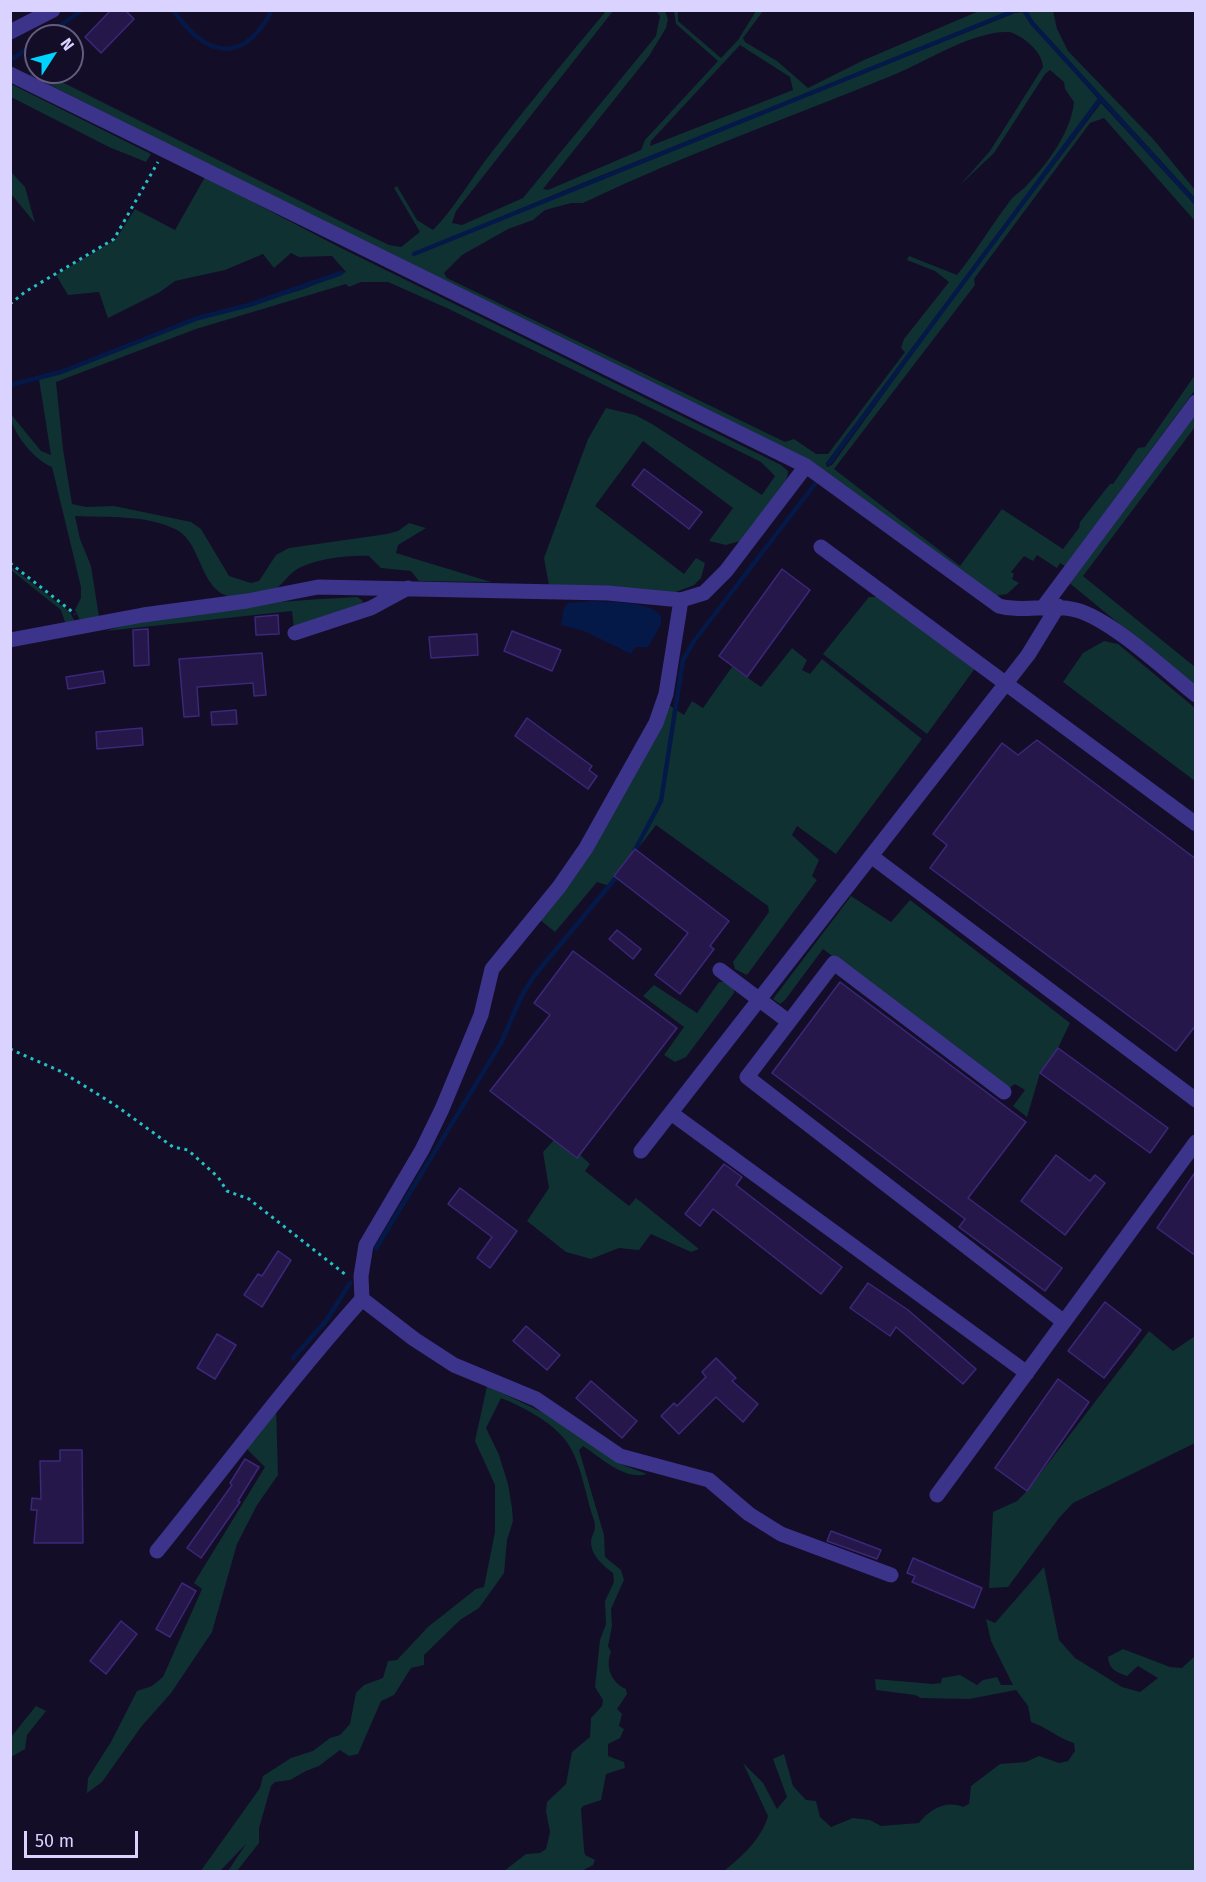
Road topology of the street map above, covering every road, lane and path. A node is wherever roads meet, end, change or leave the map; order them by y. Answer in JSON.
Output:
{"nodes":[{"id":1,"x":53,"y":10,"type":"edge"},
{"id":2,"x":10,"y":33,"type":"edge"},
{"id":3,"x":10,"y":74,"type":"edge"},
{"id":4,"x":166,"y":149,"type":"junction"},
{"id":5,"x":10,"y":304,"type":"edge"},
{"id":6,"x":1196,"y":402,"type":"edge"},
{"id":7,"x":806,"y":466,"type":"junction"},
{"id":8,"x":821,"y":547,"type":"dead end"},
{"id":9,"x":10,"y":563,"type":"edge"},
{"id":10,"x":411,"y":587,"type":"junction"},
{"id":11,"x":681,"y":600,"type":"junction"},
{"id":12,"x":1051,"y":606,"type":"junction"},
{"id":13,"x":81,"y":627,"type":"junction"},
{"id":14,"x":295,"y":633,"type":"dead end"},
{"id":15,"x":10,"y":640,"type":"edge"},
{"id":16,"x":1006,"y":684,"type":"junction"},
{"id":17,"x":1196,"y":695,"type":"edge"},
{"id":18,"x":1196,"y":824,"type":"edge"},
{"id":19,"x":871,"y":856,"type":"junction"},
{"id":20,"x":720,"y":970,"type":"dead end"},
{"id":21,"x":759,"y":999,"type":"junction"},
{"id":22,"x":789,"y":1022,"type":"junction"},
{"id":23,"x":10,"y":1049,"type":"edge"},
{"id":24,"x":1004,"y":1092,"type":"dead end"},
{"id":25,"x":1196,"y":1100,"type":"edge"},
{"id":26,"x":671,"y":1113,"type":"junction"},
{"id":27,"x":1196,"y":1142,"type":"edge"},
{"id":28,"x":641,"y":1151,"type":"dead end"},
{"id":29,"x":362,"y":1293,"type":"junction"},
{"id":30,"x":1064,"y":1322,"type":"junction"},
{"id":31,"x":1027,"y":1373,"type":"junction"},
{"id":32,"x":937,"y":1495,"type":"dead end"},
{"id":33,"x":157,"y":1551,"type":"dead end"},
{"id":34,"x":891,"y":1575,"type":"dead end"}],
"edges":[{"from":1,"to":2,"type":"street"},
{"from":3,"to":4,"type":"street"},
{"from":4,"to":5,"type":"path"},
{"from":4,"to":7,"type":"street"},
{"from":6,"to":12,"type":"street"},
{"from":7,"to":11,"type":"street"},
{"from":7,"to":12,"type":"street"},
{"from":8,"to":16,"type":"street"},
{"from":9,"to":13,"type":"path"},
{"from":10,"to":11,"type":"street"},
{"from":10,"to":13,"type":"street"},
{"from":10,"to":14,"type":"street"},
{"from":11,"to":29,"type":"street"},
{"from":12,"to":16,"type":"street"},
{"from":12,"to":17,"type":"street"},
{"from":13,"to":15,"type":"street"},
{"from":16,"to":18,"type":"street"},
{"from":16,"to":19,"type":"street"},
{"from":19,"to":21,"type":"street"},
{"from":19,"to":25,"type":"street"},
{"from":20,"to":21,"type":"street"},
{"from":21,"to":22,"type":"street"},
{"from":21,"to":26,"type":"street"},
{"from":22,"to":24,"type":"street"},
{"from":22,"to":30,"type":"street"},
{"from":23,"to":29,"type":"path"},
{"from":26,"to":28,"type":"street"},
{"from":26,"to":31,"type":"street"},
{"from":27,"to":30,"type":"street"},
{"from":29,"to":33,"type":"street"},
{"from":29,"to":34,"type":"street"},
{"from":30,"to":31,"type":"street"},
{"from":31,"to":32,"type":"street"}]}
